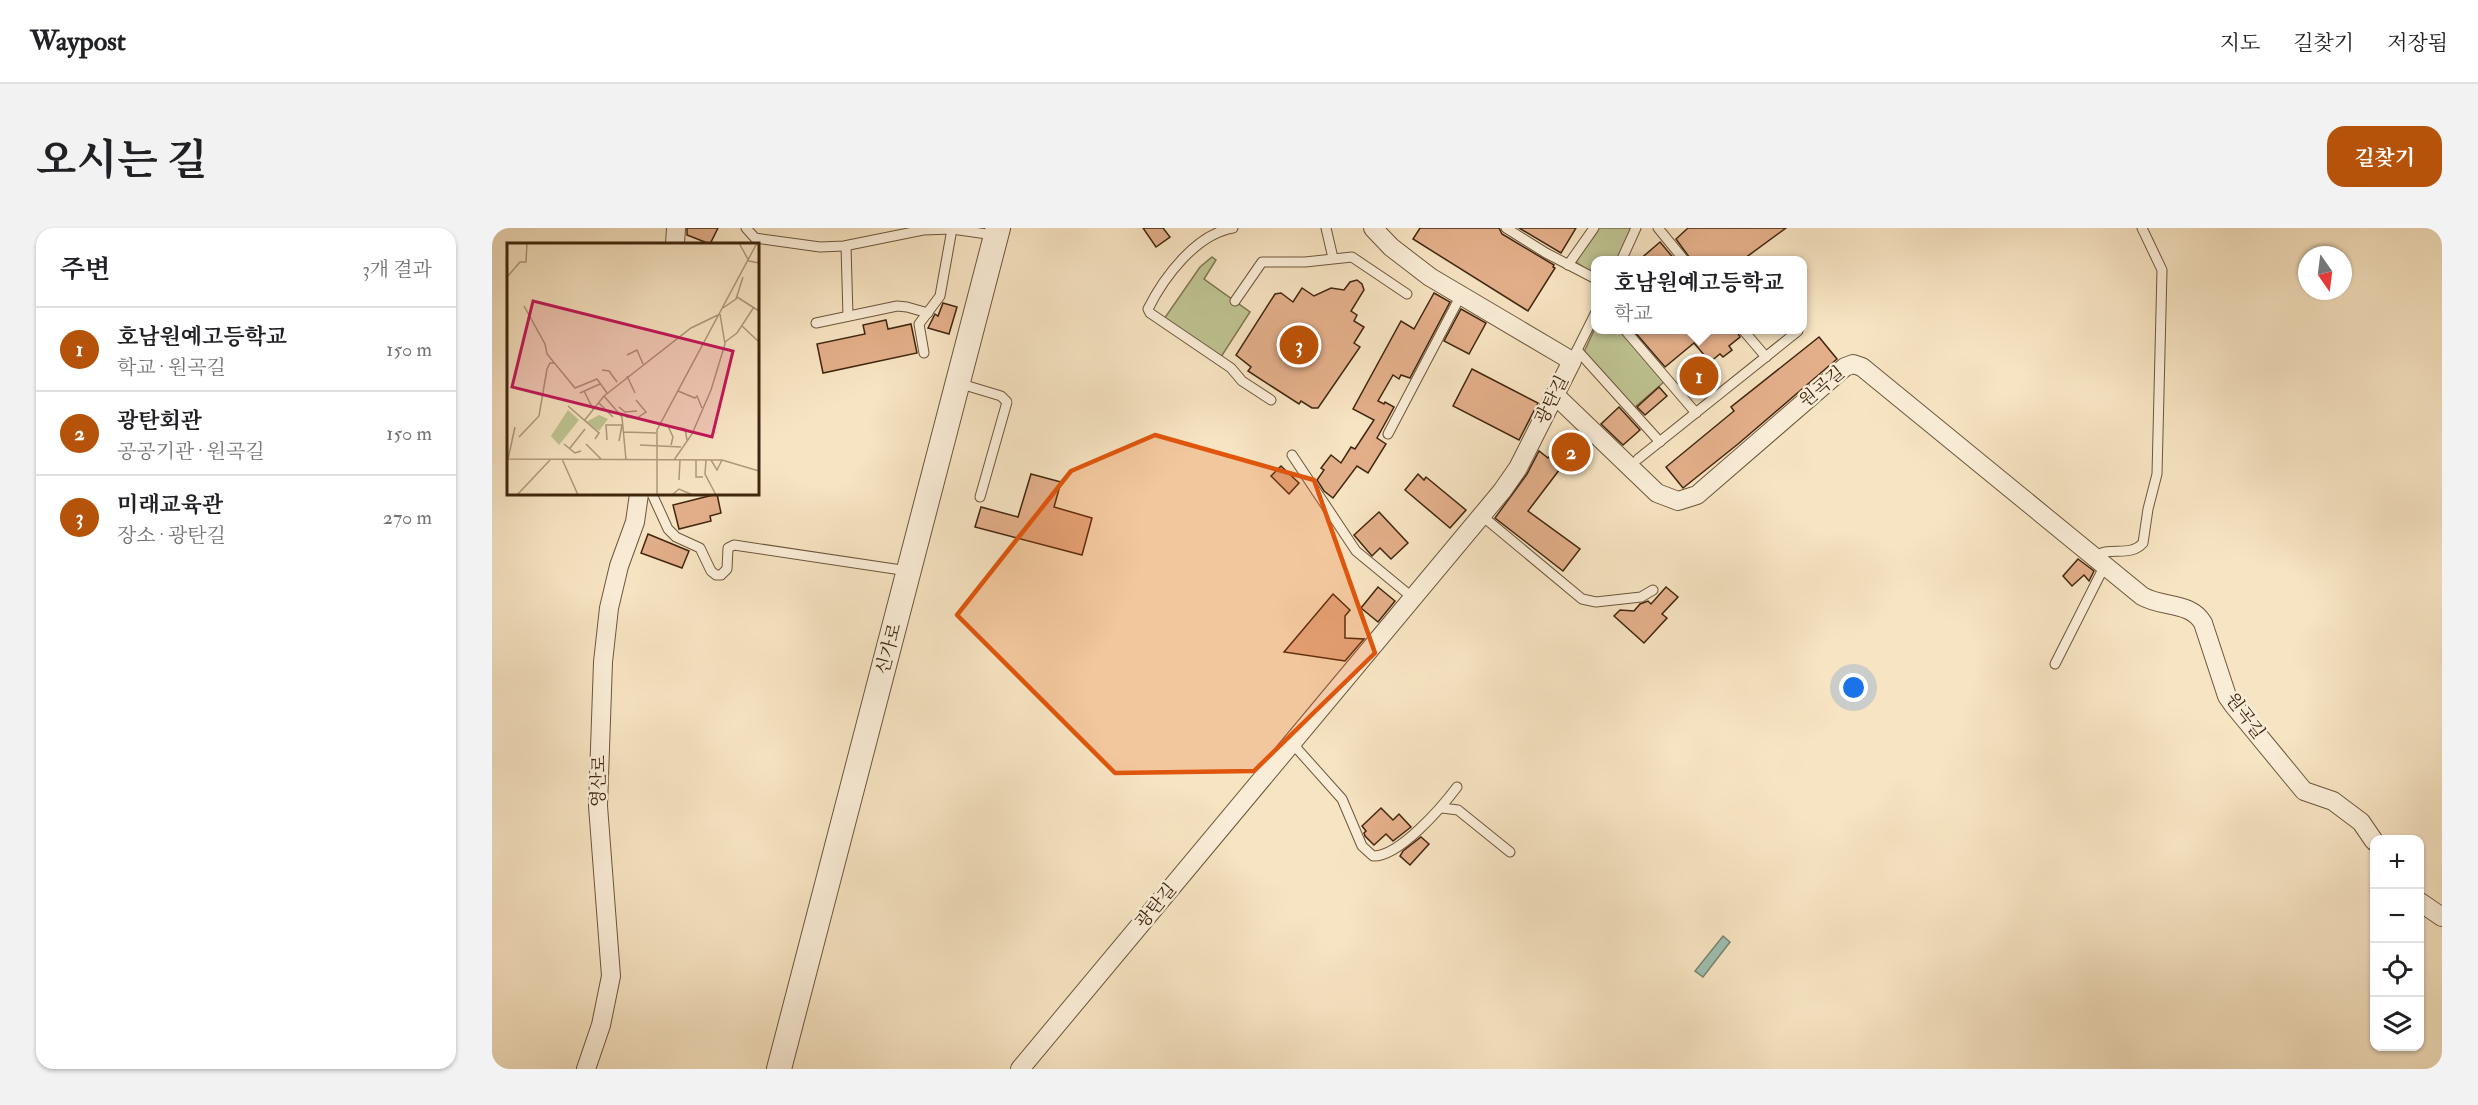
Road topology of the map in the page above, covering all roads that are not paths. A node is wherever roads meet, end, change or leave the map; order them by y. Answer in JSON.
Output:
{"nodes":[{"id":1,"x":676,"y":228,"type":"edge"},
{"id":2,"x":746,"y":228,"type":"edge"},
{"id":3,"x":1233,"y":228,"type":"edge"},
{"id":4,"x":1326,"y":228,"type":"edge"},
{"id":5,"x":1373,"y":228,"type":"edge"},
{"id":6,"x":1506,"y":228,"type":"edge"},
{"id":7,"x":1594,"y":228,"type":"edge"},
{"id":8,"x":1636,"y":228,"type":"edge"},
{"id":9,"x":1658,"y":228,"type":"edge"},
{"id":10,"x":2142,"y":228,"type":"edge"},
{"id":11,"x":917,"y":229,"type":"edge"},
{"id":12,"x":952,"y":229,"type":"edge"},
{"id":13,"x":997,"y":232,"type":"edge"},
{"id":14,"x":675,"y":243,"type":"edge"},
{"id":15,"x":846,"y":246,"type":"junction"},
{"id":16,"x":1623,"y":256,"type":"edge"},
{"id":17,"x":1681,"y":256,"type":"edge"},
{"id":18,"x":1333,"y":258,"type":"junction"},
{"id":19,"x":1568,"y":265,"type":"junction"},
{"id":20,"x":1591,"y":276,"type":"edge"},
{"id":21,"x":1407,"y":294,"type":"dead end"},
{"id":22,"x":1461,"y":295,"type":"junction"},
{"id":23,"x":1235,"y":300,"type":"dead end"},
{"id":24,"x":928,"y":313,"type":"junction"},
{"id":25,"x":848,"y":316,"type":"junction"},
{"id":26,"x":1591,"y":322,"type":"edge"},
{"id":27,"x":816,"y":323,"type":"dead end"},
{"id":28,"x":1628,"y":334,"type":"edge"},
{"id":29,"x":1746,"y":334,"type":"edge"},
{"id":30,"x":1794,"y":334,"type":"edge"},
{"id":31,"x":924,"y":353,"type":"dead end"},
{"id":32,"x":1574,"y":355,"type":"junction"},
{"id":33,"x":1766,"y":357,"type":"junction"},
{"id":34,"x":958,"y":383,"type":"junction"},
{"id":35,"x":1555,"y":395,"type":"junction"},
{"id":36,"x":1271,"y":400,"type":"dead end"},
{"id":37,"x":1696,"y":413,"type":"junction"},
{"id":38,"x":1388,"y":434,"type":"dead end"},
{"id":39,"x":1660,"y":442,"type":"junction"},
{"id":40,"x":1292,"y":454,"type":"dead end"},
{"id":41,"x":1638,"y":459,"type":"dead end"},
{"id":42,"x":639,"y":495,"type":"edge"},
{"id":43,"x":652,"y":495,"type":"edge"},
{"id":44,"x":980,"y":497,"type":"dead end"},
{"id":45,"x":1481,"y":515,"type":"junction"},
{"id":46,"x":2100,"y":561,"type":"junction"},
{"id":47,"x":909,"y":571,"type":"junction"},
{"id":48,"x":1653,"y":590,"type":"dead end"},
{"id":49,"x":1413,"y":598,"type":"junction"},
{"id":50,"x":2055,"y":664,"type":"dead end"},
{"id":51,"x":1292,"y":743,"type":"junction"},
{"id":52,"x":1456,"y":787,"type":"dead end"},
{"id":53,"x":1442,"y":808,"type":"junction"},
{"id":54,"x":2370,"y":836,"type":"edge"},
{"id":55,"x":1509,"y":852,"type":"dead end"},
{"id":56,"x":2424,"y":905,"type":"edge"},
{"id":57,"x":2442,"y":917,"type":"edge"},
{"id":58,"x":586,"y":1069,"type":"edge"},
{"id":59,"x":779,"y":1069,"type":"edge"},
{"id":60,"x":1020,"y":1069,"type":"edge"}],
"edges":[{"from":1,"to":14,"type":"street"},
{"from":2,"to":15,"type":"lane"},
{"from":3,"to":36,"type":"lane"},
{"from":4,"to":18,"type":"lane"},
{"from":5,"to":22,"type":"street","name":"광탄길"},
{"from":6,"to":19,"type":"lane"},
{"from":7,"to":19,"type":"lane"},
{"from":8,"to":16,"type":"lane"},
{"from":9,"to":17,"type":"lane"},
{"from":10,"to":46,"type":"lane"},
{"from":11,"to":12,"type":"lane"},
{"from":11,"to":15,"type":"lane"},
{"from":12,"to":13,"type":"lane"},
{"from":12,"to":24,"type":"lane"},
{"from":13,"to":34,"type":"street","name":"신가로"},
{"from":15,"to":25,"type":"lane"},
{"from":18,"to":21,"type":"lane"},
{"from":18,"to":23,"type":"lane"},
{"from":19,"to":20,"type":"lane"},
{"from":22,"to":32,"type":"street","name":"광탄길"},
{"from":22,"to":38,"type":"lane"},
{"from":24,"to":25,"type":"lane"},
{"from":24,"to":31,"type":"lane"},
{"from":25,"to":27,"type":"lane"},
{"from":26,"to":32,"type":"lane"},
{"from":28,"to":37,"type":"lane"},
{"from":29,"to":33,"type":"lane"},
{"from":30,"to":33,"type":"lane"},
{"from":32,"to":35,"type":"street","name":"광탄길"},
{"from":32,"to":39,"type":"lane"},
{"from":33,"to":37,"type":"lane"},
{"from":34,"to":44,"type":"lane"},
{"from":34,"to":47,"type":"street","name":"신가로"},
{"from":35,"to":45,"type":"street","name":"광탄길"},
{"from":35,"to":46,"type":"street","name":"원곡길"},
{"from":37,"to":39,"type":"lane"},
{"from":39,"to":41,"type":"lane"},
{"from":40,"to":49,"type":"lane"},
{"from":42,"to":58,"type":"street","name":"영산로"},
{"from":43,"to":47,"type":"lane"},
{"from":45,"to":48,"type":"lane"},
{"from":45,"to":49,"type":"street","name":"광탄길"},
{"from":46,"to":50,"type":"lane"},
{"from":46,"to":54,"type":"street","name":"원곡길"},
{"from":47,"to":59,"type":"street","name":"신가로"},
{"from":49,"to":51,"type":"street","name":"광탄길"},
{"from":51,"to":53,"type":"lane"},
{"from":51,"to":60,"type":"street","name":"광탄길"},
{"from":52,"to":53,"type":"lane"},
{"from":53,"to":55,"type":"lane"},
{"from":56,"to":57,"type":"street"}]}
